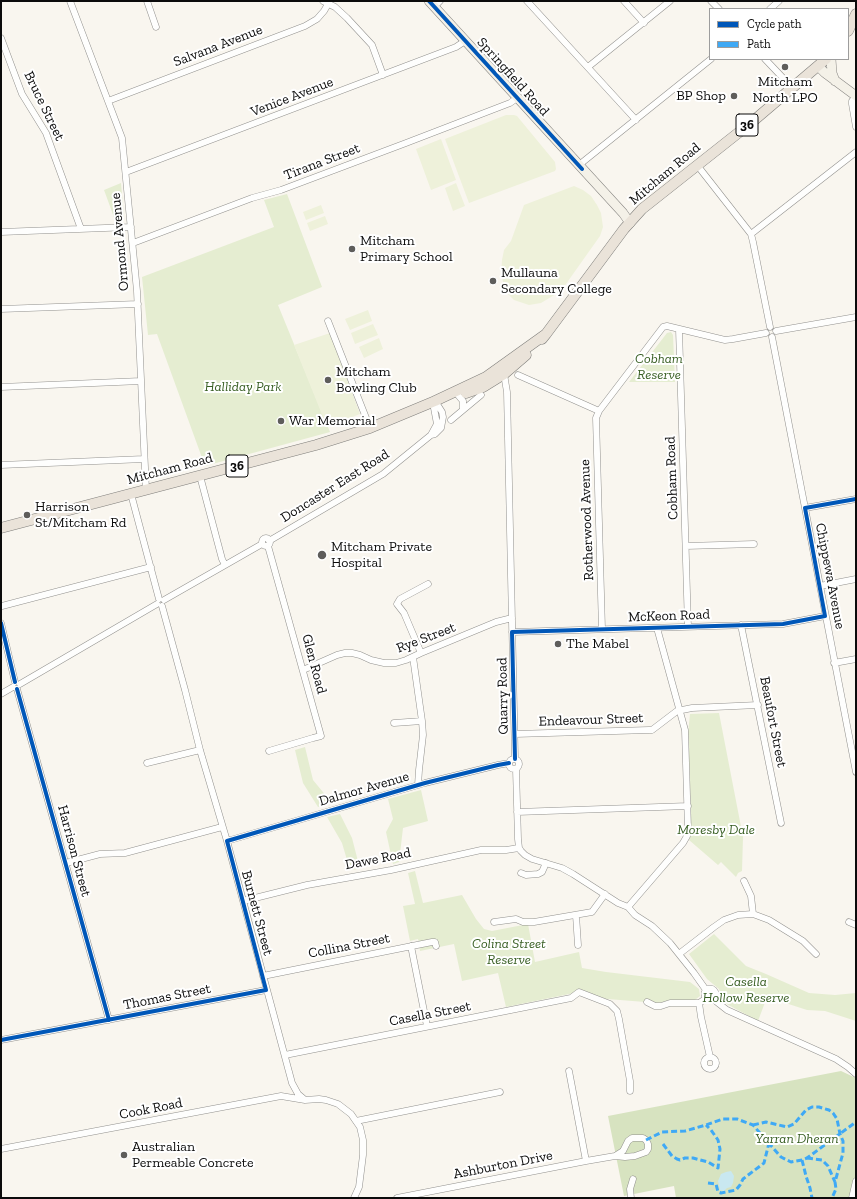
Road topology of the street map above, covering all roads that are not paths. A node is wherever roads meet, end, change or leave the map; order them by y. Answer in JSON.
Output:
{"nodes":[{"id":1,"x":70,"y":1,"type":"edge"},
{"id":2,"x":147,"y":1,"type":"edge"},
{"id":3,"x":527,"y":1,"type":"edge"},
{"id":4,"x":624,"y":1,"type":"edge"},
{"id":5,"x":670,"y":1,"type":"edge"},
{"id":6,"x":779,"y":1,"type":"edge"},
{"id":7,"x":325,"y":2,"type":"edge"},
{"id":8,"x":434,"y":3,"type":"edge"},
{"id":9,"x":771,"y":8,"type":"edge"},
{"id":10,"x":856,"y":14,"type":"edge"},
{"id":11,"x":644,"y":23,"type":"junction"},
{"id":12,"x":156,"y":27,"type":"dead end"},
{"id":13,"x":849,"y":29,"type":"edge"},
{"id":14,"x":1,"y":38,"type":"edge"},
{"id":15,"x":465,"y":41,"type":"junction"},
{"id":16,"x":710,"y":60,"type":"edge"},
{"id":17,"x":766,"y":60,"type":"edge"},
{"id":18,"x":832,"y":60,"type":"edge"},
{"id":19,"x":822,"y":62,"type":"edge"},
{"id":20,"x":588,"y":67,"type":"junction"},
{"id":21,"x":383,"y":75,"type":"junction"},
{"id":22,"x":835,"y":81,"type":"junction"},
{"id":23,"x":788,"y":91,"type":"junction"},
{"id":24,"x":856,"y":96,"type":"edge"},
{"id":25,"x":517,"y":98,"type":"junction"},
{"id":26,"x":108,"y":101,"type":"junction"},
{"id":27,"x":636,"y":120,"type":"junction"},
{"id":28,"x":856,"y":127,"type":"edge"},
{"id":29,"x":856,"y":152,"type":"edge"},
{"id":30,"x":579,"y":165,"type":"junction"},
{"id":31,"x":697,"y":165,"type":"junction"},
{"id":32,"x":126,"y":172,"type":"junction"},
{"id":33,"x":630,"y":223,"type":"junction"},
{"id":34,"x":130,"y":226,"type":"junction"},
{"id":35,"x":81,"y":229,"type":"junction"},
{"id":36,"x":1,"y":232,"type":"edge"},
{"id":37,"x":751,"y":234,"type":"junction"},
{"id":38,"x":133,"y":243,"type":"junction"},
{"id":39,"x":138,"y":304,"type":"junction"},
{"id":40,"x":1,"y":309,"type":"edge"},
{"id":41,"x":856,"y":317,"type":"edge"},
{"id":42,"x":328,"y":321,"type":"dead end"},
{"id":43,"x":770,"y":327,"type":"junction"},
{"id":44,"x":679,"y":329,"type":"junction"},
{"id":45,"x":776,"y":331,"type":"junction"},
{"id":46,"x":766,"y":333,"type":"junction"},
{"id":47,"x":772,"y":337,"type":"junction"},
{"id":48,"x":502,"y":371,"type":"junction"},
{"id":49,"x":518,"y":375,"type":"dead end"},
{"id":50,"x":141,"y":381,"type":"junction"},
{"id":51,"x":1,"y":387,"type":"edge"},
{"id":52,"x":458,"y":395,"type":"junction"},
{"id":53,"x":481,"y":395,"type":"dead end"},
{"id":54,"x":435,"y":401,"type":"junction"},
{"id":55,"x":463,"y":409,"type":"junction"},
{"id":56,"x":599,"y":411,"type":"junction"},
{"id":57,"x":451,"y":420,"type":"dead end"},
{"id":58,"x":370,"y":428,"type":"junction"},
{"id":59,"x":144,"y":459,"type":"junction"},
{"id":60,"x":1,"y":465,"type":"edge"},
{"id":61,"x":200,"y":476,"type":"junction"},
{"id":62,"x":146,"y":490,"type":"junction"},
{"id":63,"x":131,"y":494,"type":"junction"},
{"id":64,"x":856,"y":499,"type":"edge"},
{"id":65,"x":805,"y":508,"type":"junction"},
{"id":66,"x":1,"y":528,"type":"edge"},
{"id":67,"x":266,"y":543,"type":"junction"},
{"id":68,"x":754,"y":544,"type":"dead end"},
{"id":69,"x":686,"y":546,"type":"junction"},
{"id":70,"x":225,"y":565,"type":"junction"},
{"id":71,"x":151,"y":567,"type":"junction"},
{"id":72,"x":856,"y":579,"type":"edge"},
{"id":73,"x":428,"y":584,"type":"dead end"},
{"id":74,"x":820,"y":586,"type":"junction"},
{"id":75,"x":161,"y":603,"type":"junction"},
{"id":76,"x":1,"y":608,"type":"edge"},
{"id":77,"x":825,"y":616,"type":"junction"},
{"id":78,"x":512,"y":618,"type":"junction"},
{"id":79,"x":1,"y":624,"type":"edge"},
{"id":80,"x":741,"y":625,"type":"junction"},
{"id":81,"x":688,"y":627,"type":"junction"},
{"id":82,"x":657,"y":628,"type":"junction"},
{"id":83,"x":602,"y":629,"type":"junction"},
{"id":84,"x":512,"y":632,"type":"junction"},
{"id":85,"x":421,"y":653,"type":"junction"},
{"id":86,"x":413,"y":657,"type":"junction"},
{"id":87,"x":856,"y":659,"type":"edge"},
{"id":88,"x":834,"y":663,"type":"junction"},
{"id":89,"x":303,"y":670,"type":"junction"},
{"id":90,"x":17,"y":685,"type":"junction"},
{"id":91,"x":1,"y":694,"type":"edge"},
{"id":92,"x":758,"y":705,"type":"junction"},
{"id":93,"x":681,"y":711,"type":"junction"},
{"id":94,"x":422,"y":721,"type":"junction"},
{"id":95,"x":394,"y":723,"type":"dead end"},
{"id":96,"x":515,"y":734,"type":"junction"},
{"id":97,"x":853,"y":742,"type":"edge"},
{"id":98,"x":200,"y":750,"type":"junction"},
{"id":99,"x":269,"y":751,"type":"dead end"},
{"id":100,"x":515,"y":759,"type":"junction"},
{"id":101,"x":148,"y":763,"type":"dead end"},
{"id":102,"x":509,"y":763,"type":"junction"},
{"id":103,"x":516,"y":769,"type":"junction"},
{"id":104,"x":856,"y":772,"type":"edge"},
{"id":105,"x":418,"y":785,"type":"junction"},
{"id":106,"x":688,"y":806,"type":"junction"},
{"id":107,"x":517,"y":812,"type":"junction"},
{"id":108,"x":781,"y":823,"type":"dead end"},
{"id":109,"x":222,"y":827,"type":"junction"},
{"id":110,"x":226,"y":841,"type":"junction"},
{"id":111,"x":519,"y":848,"type":"junction"},
{"id":112,"x":66,"y":863,"type":"junction"},
{"id":113,"x":546,"y":863,"type":"junction"},
{"id":114,"x":521,"y":873,"type":"dead end"},
{"id":115,"x":744,"y":881,"type":"dead end"},
{"id":116,"x":605,"y":894,"type":"junction"},
{"id":117,"x":243,"y":901,"type":"junction"},
{"id":118,"x":628,"y":907,"type":"junction"},
{"id":119,"x":753,"y":914,"type":"junction"},
{"id":120,"x":576,"y":916,"type":"junction"},
{"id":121,"x":494,"y":922,"type":"dead end"},
{"id":122,"x":849,"y":922,"type":"dead end"},
{"id":123,"x":856,"y":925,"type":"edge"},
{"id":124,"x":578,"y":945,"type":"dead end"},
{"id":125,"x":411,"y":946,"type":"junction"},
{"id":126,"x":436,"y":946,"type":"dead end"},
{"id":127,"x":679,"y":954,"type":"junction"},
{"id":128,"x":816,"y":954,"type":"dead end"},
{"id":129,"x":263,"y":976,"type":"junction"},
{"id":130,"x":266,"y":990,"type":"junction"},
{"id":131,"x":706,"y":990,"type":"junction"},
{"id":132,"x":710,"y":999,"type":"junction"},
{"id":133,"x":647,"y":1002,"type":"dead end"},
{"id":134,"x":699,"y":1003,"type":"junction"},
{"id":135,"x":109,"y":1020,"type":"junction"},
{"id":136,"x":427,"y":1026,"type":"junction"},
{"id":137,"x":1,"y":1040,"type":"edge"},
{"id":138,"x":285,"y":1055,"type":"junction"},
{"id":139,"x":710,"y":1057,"type":"dead end"},
{"id":140,"x":569,"y":1071,"type":"dead end"},
{"id":141,"x":856,"y":1074,"type":"edge"},
{"id":142,"x":292,"y":1083,"type":"junction"},
{"id":143,"x":630,"y":1091,"type":"dead end"},
{"id":144,"x":500,"y":1092,"type":"dead end"},
{"id":145,"x":287,"y":1097,"type":"junction"},
{"id":146,"x":305,"y":1100,"type":"junction"},
{"id":147,"x":356,"y":1121,"type":"junction"},
{"id":148,"x":1,"y":1150,"type":"edge"},
{"id":149,"x":615,"y":1156,"type":"junction"},
{"id":150,"x":586,"y":1162,"type":"junction"},
{"id":151,"x":633,"y":1179,"type":"dead end"},
{"id":152,"x":856,"y":1181,"type":"edge"},
{"id":153,"x":354,"y":1198,"type":"edge"},
{"id":154,"x":397,"y":1198,"type":"edge"},
{"id":155,"x":631,"y":1198,"type":"edge"},
{"id":156,"x":852,"y":1198,"type":"edge"}],
"edges":[{"from":1,"to":26,"type":"street","name":"Ormond Avenue"},
{"from":2,"to":12,"type":"street"},
{"from":3,"to":20,"type":"street"},
{"from":4,"to":11,"type":"street"},
{"from":5,"to":11,"type":"street"},
{"from":6,"to":9,"type":"street"},
{"from":7,"to":21,"type":"street"},
{"from":7,"to":26,"type":"street","name":"Salvana Avenue"},
{"from":8,"to":15,"type":"main road","name":"Springfield Road"},
{"from":10,"to":13,"type":"main road"},
{"from":11,"to":20,"type":"street"},
{"from":14,"to":35,"type":"street","name":"Bruce Street"},
{"from":15,"to":21,"type":"street","name":"Venice Avenue"},
{"from":15,"to":25,"type":"main road","name":"Springfield Road"},
{"from":16,"to":27,"type":"street"},
{"from":17,"to":23,"type":"street"},
{"from":18,"to":22,"type":"main road"},
{"from":19,"to":22,"type":"main road"},
{"from":19,"to":23,"type":"main road","name":"Mitcham Road","number":"36"},
{"from":20,"to":27,"type":"street"},
{"from":21,"to":32,"type":"street","name":"Venice Avenue"},
{"from":22,"to":24,"type":"main road"},
{"from":23,"to":31,"type":"main road","name":"Mitcham Road","number":"36"},
{"from":24,"to":28,"type":"street"},
{"from":25,"to":30,"type":"main road","name":"Springfield Road"},
{"from":25,"to":38,"type":"street","name":"Tirana Street"},
{"from":26,"to":32,"type":"street","name":"Ormond Avenue"},
{"from":27,"to":30,"type":"street"},
{"from":29,"to":37,"type":"street"},
{"from":30,"to":33,"type":"main road","name":"Springfield Road"},
{"from":31,"to":33,"type":"main road","name":"Mitcham Road","number":"36"},
{"from":31,"to":37,"type":"street"},
{"from":32,"to":34,"type":"street","name":"Ormond Avenue"},
{"from":33,"to":48,"type":"main road","name":"Mitcham Road","number":"36"},
{"from":34,"to":35,"type":"street"},
{"from":34,"to":38,"type":"street","name":"Ormond Avenue"},
{"from":35,"to":36,"type":"street"},
{"from":37,"to":43,"type":"street"},
{"from":38,"to":39,"type":"street","name":"Ormond Avenue"},
{"from":39,"to":40,"type":"street"},
{"from":39,"to":50,"type":"street","name":"Ormond Avenue"},
{"from":41,"to":45,"type":"street"},
{"from":42,"to":58,"type":"street"},
{"from":43,"to":45,"type":"street"},
{"from":43,"to":46,"type":"street"},
{"from":44,"to":46,"type":"street"},
{"from":44,"to":56,"type":"street"},
{"from":44,"to":69,"type":"street","name":"Cobham Road"},
{"from":45,"to":47,"type":"street"},
{"from":46,"to":47,"type":"street"},
{"from":47,"to":65,"type":"street","name":"Chippewa Avenue"},
{"from":48,"to":52,"type":"main road","name":"Mitcham Road","number":"36"},
{"from":48,"to":54,"type":"main road","name":"Mitcham Road","number":"36"},
{"from":48,"to":78,"type":"street","name":"Quarry Road"},
{"from":49,"to":56,"type":"street"},
{"from":50,"to":51,"type":"street"},
{"from":50,"to":59,"type":"street","name":"Ormond Avenue"},
{"from":52,"to":54,"type":"main road","name":"Mitcham Road","number":"36"},
{"from":52,"to":55,"type":"street"},
{"from":53,"to":55,"type":"street"},
{"from":54,"to":58,"type":"main road","name":"Mitcham Road","number":"36"},
{"from":54,"to":67,"type":"street","name":"Doncaster East Road"},
{"from":55,"to":57,"type":"street"},
{"from":56,"to":83,"type":"street","name":"Rotherwood Avenue"},
{"from":58,"to":61,"type":"main road","name":"Mitcham Road","number":"36"},
{"from":59,"to":60,"type":"street"},
{"from":59,"to":62,"type":"street","name":"Ormond Avenue"},
{"from":61,"to":62,"type":"main road","name":"Mitcham Road","number":"36"},
{"from":61,"to":70,"type":"street"},
{"from":62,"to":63,"type":"main road","name":"Mitcham Road","number":"36"},
{"from":63,"to":66,"type":"main road","name":"Mitcham Road","number":"36"},
{"from":63,"to":71,"type":"street","name":"Burnett Street"},
{"from":64,"to":65,"type":"street"},
{"from":65,"to":74,"type":"street","name":"Chippewa Avenue"},
{"from":67,"to":70,"type":"street","name":"Doncaster East Road"},
{"from":67,"to":89,"type":"street","name":"Glen Road"},
{"from":68,"to":69,"type":"street"},
{"from":69,"to":81,"type":"street","name":"Cobham Road"},
{"from":70,"to":75,"type":"street","name":"Doncaster East Road"},
{"from":71,"to":75,"type":"street","name":"Burnett Street"},
{"from":71,"to":76,"type":"street"},
{"from":72,"to":74,"type":"street"},
{"from":73,"to":85,"type":"street"},
{"from":74,"to":77,"type":"street","name":"Chippewa Avenue"},
{"from":75,"to":90,"type":"street","name":"Doncaster East Road"},
{"from":75,"to":98,"type":"street","name":"Burnett Street"},
{"from":77,"to":80,"type":"street","name":"McKeon Road"},
{"from":77,"to":88,"type":"street","name":"Chippewa Avenue"},
{"from":78,"to":84,"type":"street","name":"Quarry Road"},
{"from":78,"to":85,"type":"street","name":"Rye Street"},
{"from":79,"to":90,"type":"street","name":"Harrison Street"},
{"from":80,"to":81,"type":"street","name":"McKeon Road"},
{"from":80,"to":92,"type":"street","name":"Beaufort Street"},
{"from":81,"to":82,"type":"street","name":"McKeon Road"},
{"from":82,"to":83,"type":"street","name":"McKeon Road"},
{"from":82,"to":93,"type":"street"},
{"from":83,"to":84,"type":"street","name":"McKeon Road"},
{"from":84,"to":96,"type":"street","name":"Quarry Road"},
{"from":85,"to":86,"type":"street","name":"Rye Street"},
{"from":86,"to":89,"type":"street","name":"Rye Street"},
{"from":86,"to":94,"type":"street"},
{"from":87,"to":88,"type":"street"},
{"from":88,"to":97,"type":"street","name":"Chippewa Avenue"},
{"from":89,"to":99,"type":"street","name":"Glen Road"},
{"from":90,"to":91,"type":"street","name":"Doncaster East Road"},
{"from":90,"to":112,"type":"street","name":"Harrison Street"},
{"from":92,"to":93,"type":"street","name":"Endeavour Street"},
{"from":92,"to":108,"type":"street","name":"Beaufort Street"},
{"from":93,"to":96,"type":"street","name":"Endeavour Street"},
{"from":93,"to":106,"type":"street"},
{"from":94,"to":95,"type":"street"},
{"from":94,"to":105,"type":"street"},
{"from":96,"to":100,"type":"street","name":"Quarry Road"},
{"from":97,"to":104,"type":"street","name":"Chippewa Avenue"},
{"from":98,"to":101,"type":"street"},
{"from":98,"to":109,"type":"street","name":"Burnett Street"},
{"from":100,"to":102,"type":"street"},
{"from":100,"to":103,"type":"street","name":"Quarry Road"},
{"from":102,"to":103,"type":"street"},
{"from":102,"to":105,"type":"street","name":"Dalmor Avenue"},
{"from":103,"to":107,"type":"street","name":"Quarry Road"},
{"from":105,"to":110,"type":"street","name":"Dalmor Avenue"},
{"from":106,"to":107,"type":"street"},
{"from":106,"to":118,"type":"street"},
{"from":107,"to":111,"type":"street","name":"Quarry Road"},
{"from":109,"to":110,"type":"street","name":"Burnett Street"},
{"from":109,"to":112,"type":"street"},
{"from":110,"to":117,"type":"street","name":"Burnett Street"},
{"from":111,"to":113,"type":"street"},
{"from":111,"to":117,"type":"street","name":"Dawe Road"},
{"from":112,"to":135,"type":"street","name":"Harrison Street"},
{"from":113,"to":114,"type":"street"},
{"from":113,"to":116,"type":"street"},
{"from":115,"to":119,"type":"street"},
{"from":116,"to":118,"type":"street"},
{"from":116,"to":120,"type":"street"},
{"from":117,"to":129,"type":"street","name":"Burnett Street"},
{"from":118,"to":127,"type":"street"},
{"from":119,"to":127,"type":"street"},
{"from":119,"to":128,"type":"street"},
{"from":120,"to":121,"type":"street"},
{"from":120,"to":124,"type":"street"},
{"from":122,"to":123,"type":"street"},
{"from":125,"to":126,"type":"street","name":"Collina Street"},
{"from":125,"to":129,"type":"street","name":"Collina Street"},
{"from":125,"to":136,"type":"street"},
{"from":127,"to":131,"type":"street"},
{"from":129,"to":130,"type":"street","name":"Burnett Street"},
{"from":130,"to":135,"type":"street","name":"Thomas Street"},
{"from":130,"to":138,"type":"street","name":"Burnett Street"},
{"from":131,"to":132,"type":"street"},
{"from":131,"to":132,"type":"street"},
{"from":132,"to":134,"type":"street"},
{"from":132,"to":141,"type":"street"},
{"from":133,"to":134,"type":"street"},
{"from":134,"to":139,"type":"street"},
{"from":135,"to":137,"type":"street","name":"Thomas Street"},
{"from":136,"to":138,"type":"street","name":"Casella Street"},
{"from":136,"to":143,"type":"street","name":"Casella Street"},
{"from":138,"to":142,"type":"street","name":"Burnett Street"},
{"from":140,"to":150,"type":"street"},
{"from":142,"to":145,"type":"street"},
{"from":142,"to":146,"type":"street","name":"Burnett Street"},
{"from":144,"to":147,"type":"street"},
{"from":145,"to":146,"type":"street","name":"Cook Road"},
{"from":145,"to":148,"type":"street","name":"Cook Road"},
{"from":146,"to":147,"type":"street","name":"Cook Road"},
{"from":147,"to":153,"type":"street"},
{"from":149,"to":149,"type":"street","name":"Ashburton Drive"},
{"from":149,"to":150,"type":"street","name":"Ashburton Drive"},
{"from":150,"to":154,"type":"street","name":"Ashburton Drive"},
{"from":151,"to":155,"type":"street"},
{"from":152,"to":156,"type":"street"}]}
